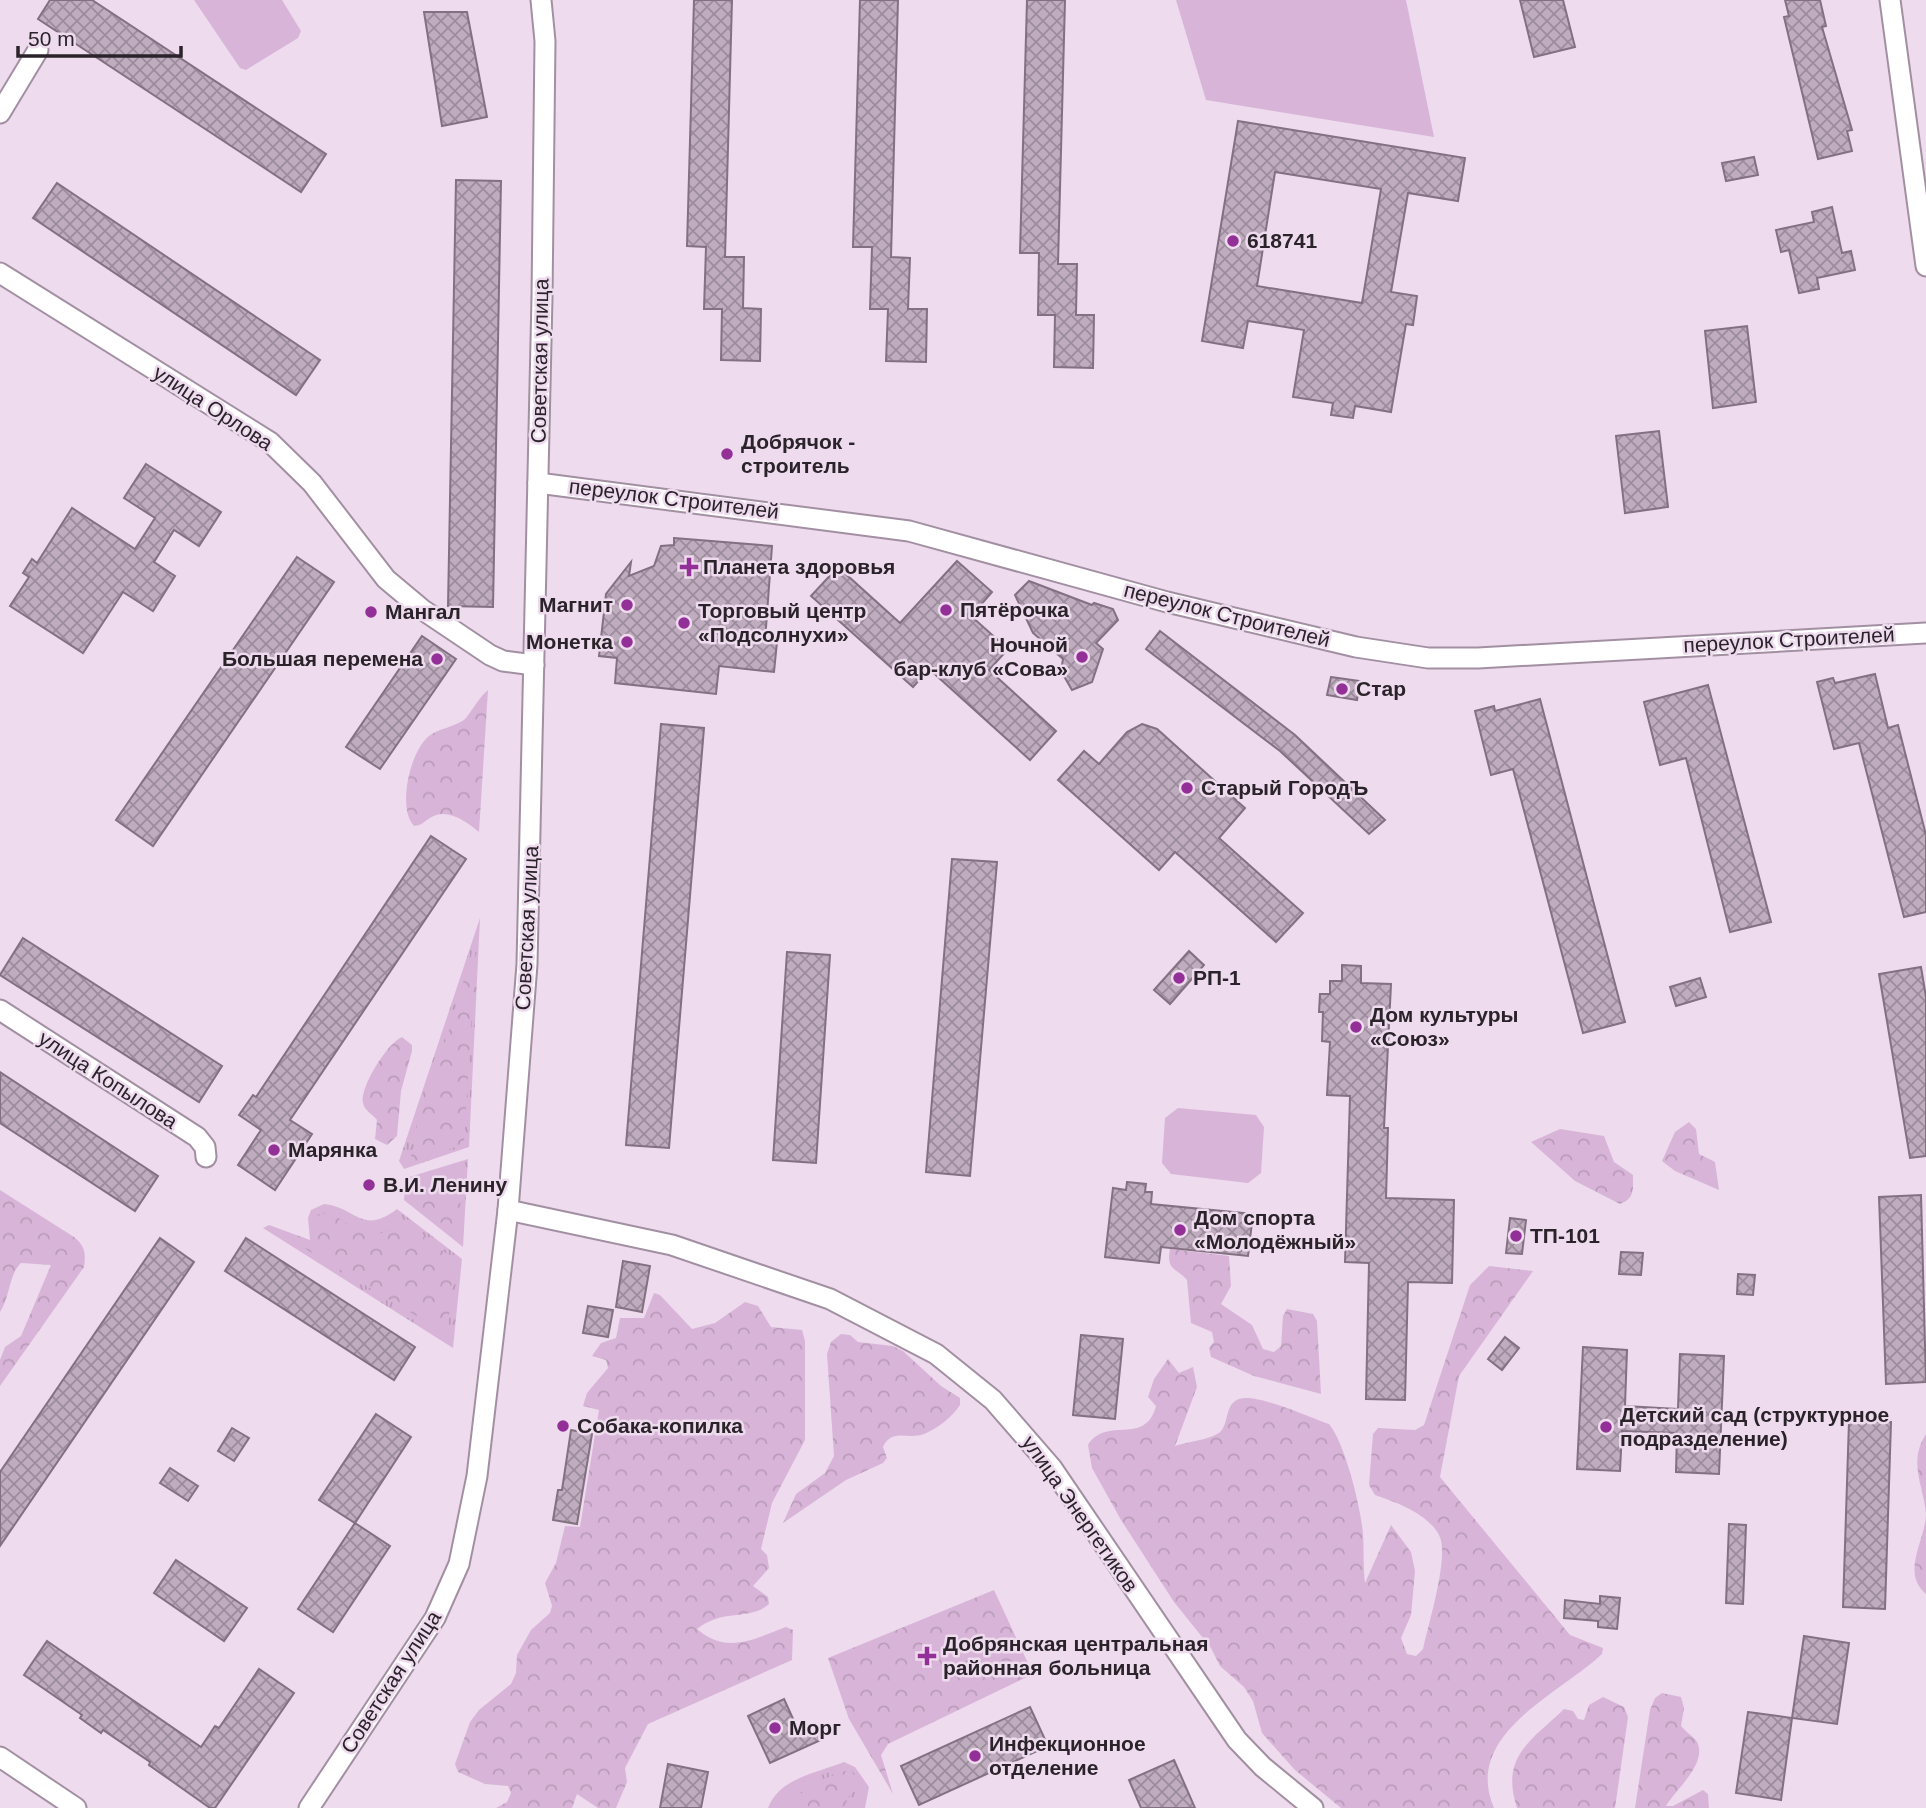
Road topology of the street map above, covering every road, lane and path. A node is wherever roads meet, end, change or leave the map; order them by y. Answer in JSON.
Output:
{"nodes":[{"id":1,"x":541,"y":0,"type":"edge"},
{"id":2,"x":1890,"y":0,"type":"edge"},
{"id":3,"x":38,"y":50,"type":"dead end"},
{"id":4,"x":0,"y":113,"type":"edge"},
{"id":5,"x":1926,"y":266,"type":"edge"},
{"id":6,"x":0,"y":273,"type":"edge"},
{"id":7,"x":538,"y":483,"type":"junction"},
{"id":8,"x":1926,"y":633,"type":"edge"},
{"id":9,"x":534,"y":665,"type":"junction"},
{"id":10,"x":0,"y":1010,"type":"edge"},
{"id":11,"x":206,"y":1157,"type":"dead end"},
{"id":12,"x":508,"y":1210,"type":"junction"},
{"id":13,"x":0,"y":1757,"type":"edge"},
{"id":14,"x":76,"y":1808,"type":"edge"},
{"id":15,"x":309,"y":1808,"type":"edge"},
{"id":16,"x":1314,"y":1808,"type":"edge"}],
"edges":[{"from":1,"to":7,"type":"street","name":"Советская улица"},
{"from":2,"to":5,"type":"street"},
{"from":3,"to":4,"type":"street"},
{"from":6,"to":9,"type":"street","name":"улица Орлова"},
{"from":7,"to":8,"type":"street","name":"переулок Строителей"},
{"from":7,"to":9,"type":"street","name":"Советская улица"},
{"from":9,"to":12,"type":"street","name":"Советская улица"},
{"from":10,"to":11,"type":"street","name":"улица Копылова"},
{"from":12,"to":15,"type":"street","name":"Советская улица"},
{"from":12,"to":16,"type":"street","name":"улица Энергетиков"},
{"from":13,"to":14,"type":"street"}]}
